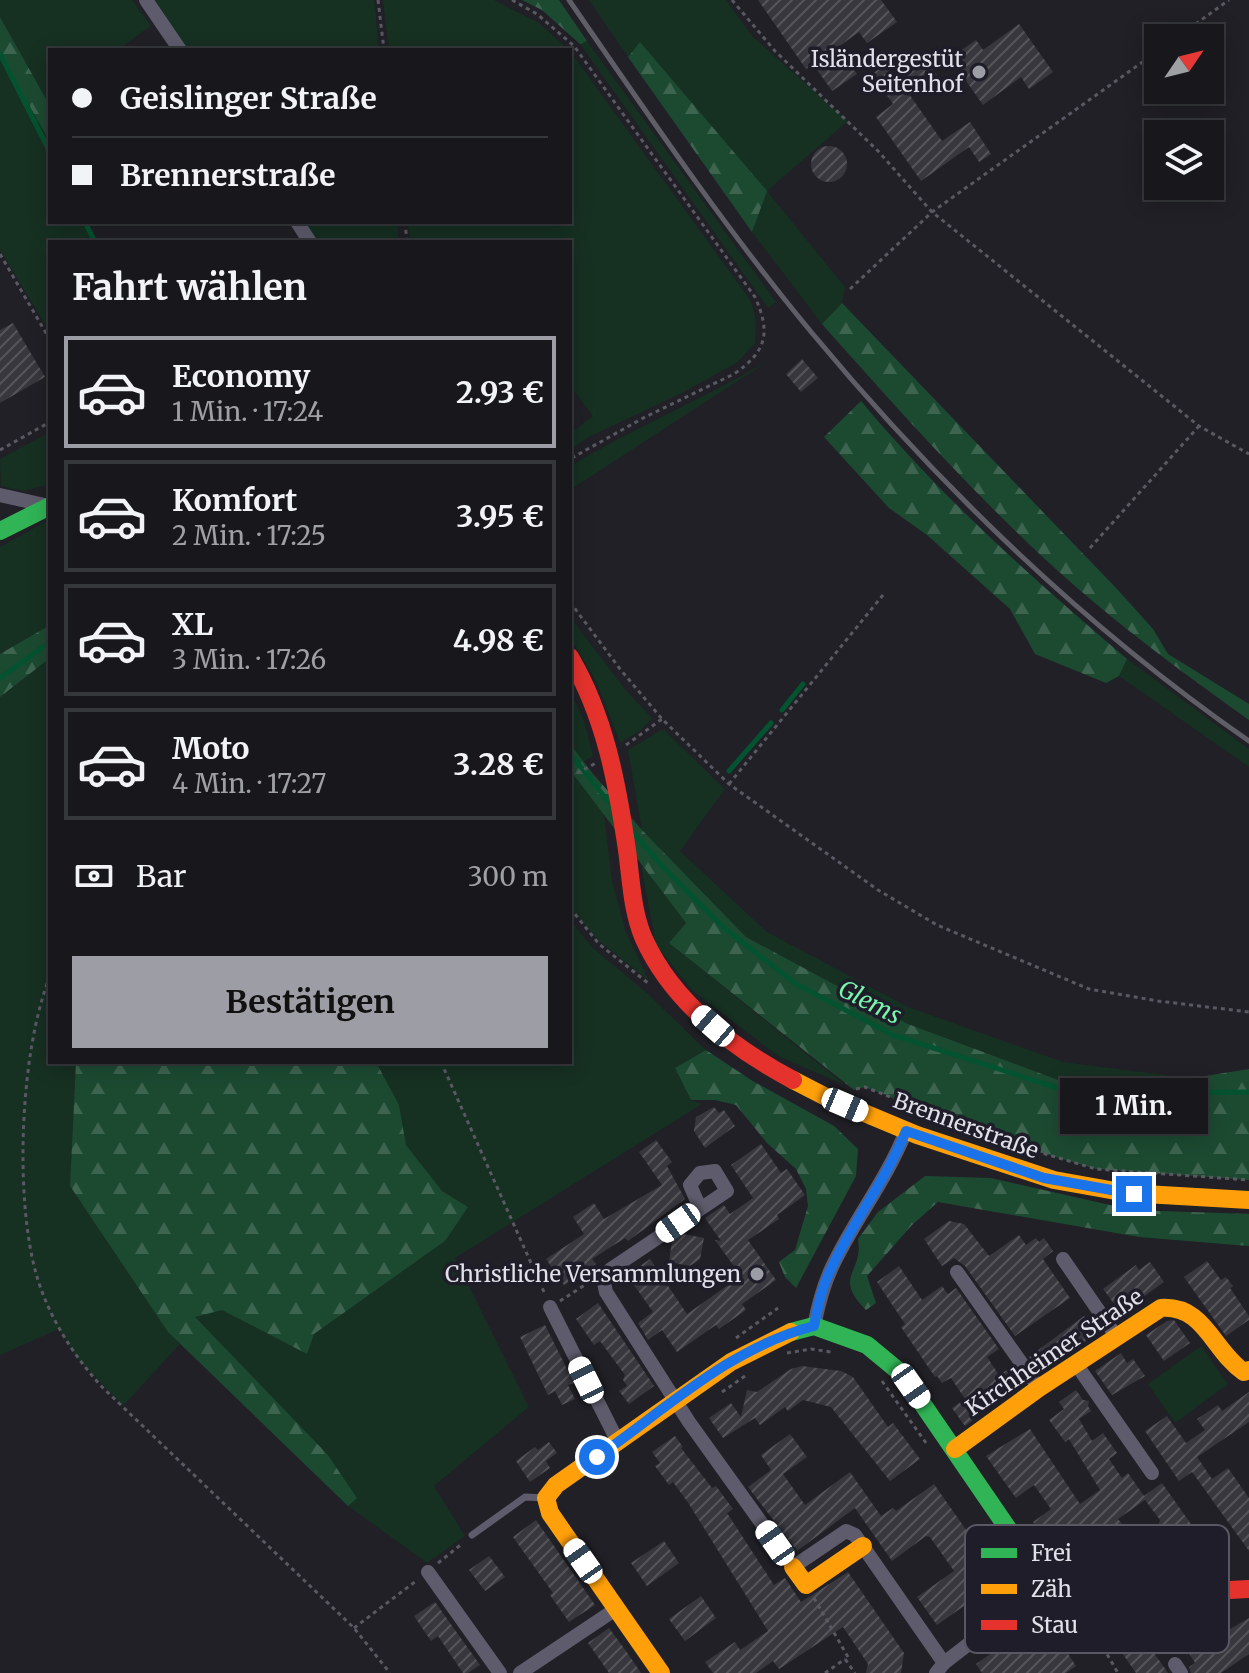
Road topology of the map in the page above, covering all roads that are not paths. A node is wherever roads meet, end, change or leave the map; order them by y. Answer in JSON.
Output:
{"nodes":[{"id":1,"x":146,"y":0,"type":"edge"},
{"id":2,"x":179,"y":48,"type":"edge"},
{"id":3,"x":0,"y":495,"type":"edge"},
{"id":4,"x":48,"y":506,"type":"edge"},
{"id":5,"x":48,"y":506,"type":"edge"},
{"id":6,"x":1,"y":528,"type":"edge"},
{"id":7,"x":572,"y":661,"type":"edge"},
{"id":8,"x":906,"y":1131,"type":"junction"},
{"id":9,"x":1249,"y":1200,"type":"edge"},
{"id":10,"x":700,"y":1208,"type":"dead end"},
{"id":11,"x":1063,"y":1259,"type":"dead end"},
{"id":12,"x":957,"y":1272,"type":"dead end"},
{"id":13,"x":550,"y":1307,"type":"road end"},
{"id":14,"x":814,"y":1326,"type":"junction"},
{"id":15,"x":1116,"y":1336,"type":"junction"},
{"id":16,"x":1076,"y":1364,"type":"junction"},
{"id":17,"x":1249,"y":1370,"type":"edge"},
{"id":18,"x":1039,"y":1388,"type":"junction"},
{"id":19,"x":676,"y":1400,"type":"junction"},
{"id":20,"x":618,"y":1442,"type":"junction"},
{"id":21,"x":955,"y":1449,"type":"junction"},
{"id":22,"x":1152,"y":1473,"type":"dead end"},
{"id":23,"x":546,"y":1498,"type":"junction"},
{"id":24,"x":1006,"y":1525,"type":"edge"},
{"id":25,"x":472,"y":1535,"type":"road end"},
{"id":26,"x":863,"y":1546,"type":"junction"},
{"id":27,"x":793,"y":1567,"type":"junction"},
{"id":28,"x":428,"y":1572,"type":"road end"},
{"id":29,"x":1249,"y":1589,"type":"edge"},
{"id":30,"x":1229,"y":1590,"type":"edge"},
{"id":31,"x":616,"y":1609,"type":"junction"},
{"id":32,"x":965,"y":1648,"type":"edge"},
{"id":33,"x":940,"y":1668,"type":"edge"},
{"id":34,"x":500,"y":1673,"type":"edge"},
{"id":35,"x":520,"y":1673,"type":"edge"},
{"id":36,"x":661,"y":1673,"type":"edge"}],
"edges":[{"from":1,"to":2,"type":"street"},
{"from":3,"to":4,"type":"street"},
{"from":5,"to":6,"type":"street"},
{"from":7,"to":8,"type":"street","name":"Brennerstraße"},
{"from":8,"to":9,"type":"street","name":"Brennerstraße"},
{"from":8,"to":14,"type":"street"},
{"from":10,"to":19,"type":"street"},
{"from":11,"to":15,"type":"street"},
{"from":12,"to":18,"type":"street"},
{"from":13,"to":20,"type":"street"},
{"from":14,"to":19,"type":"street"},
{"from":14,"to":21,"type":"street"},
{"from":15,"to":16,"type":"street","name":"Kirchheimer Straße"},
{"from":15,"to":17,"type":"street","name":"Kirchheimer Straße"},
{"from":16,"to":18,"type":"street","name":"Kirchheimer Straße"},
{"from":16,"to":22,"type":"street"},
{"from":18,"to":21,"type":"street","name":"Kirchheimer Straße"},
{"from":19,"to":20,"type":"street"},
{"from":19,"to":27,"type":"street"},
{"from":20,"to":23,"type":"street"},
{"from":21,"to":24,"type":"street"},
{"from":23,"to":25,"type":"lane"},
{"from":23,"to":31,"type":"street"},
{"from":26,"to":27,"type":"street"},
{"from":26,"to":27,"type":"street"},
{"from":26,"to":33,"type":"street"},
{"from":28,"to":34,"type":"street"},
{"from":29,"to":30,"type":"street"},
{"from":31,"to":35,"type":"street"},
{"from":31,"to":36,"type":"street"},
{"from":32,"to":33,"type":"street"}]}
